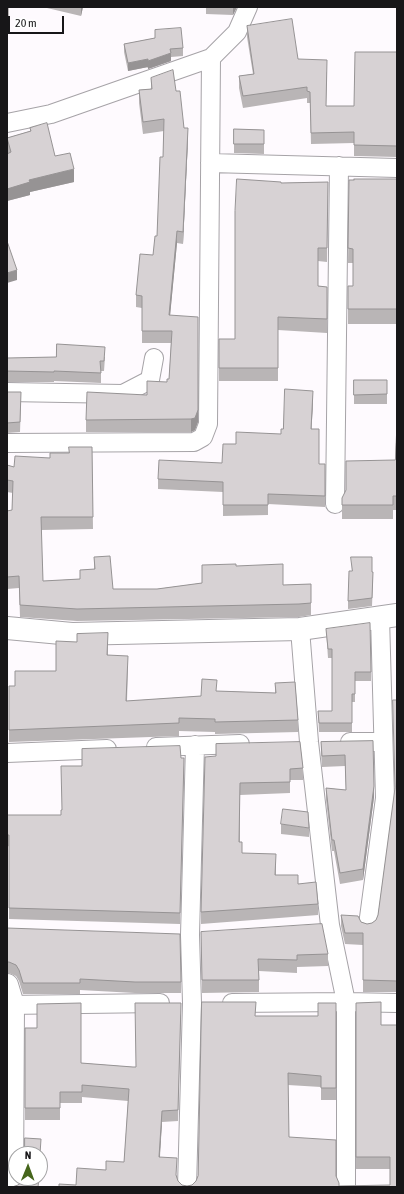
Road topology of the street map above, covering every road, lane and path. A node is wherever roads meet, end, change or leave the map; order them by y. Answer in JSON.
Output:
{"nodes":[{"id":1,"x":248,"y":7,"type":"edge"},
{"id":2,"x":211,"y":58,"type":"junction"},
{"id":3,"x":7,"y":124,"type":"edge"},
{"id":4,"x":210,"y":163,"type":"junction"},
{"id":5,"x":339,"y":166,"type":"junction"},
{"id":6,"x":397,"y":168,"type":"edge"},
{"id":7,"x":154,"y":358,"type":"dead end"},
{"id":8,"x":7,"y":392,"type":"edge"},
{"id":9,"x":7,"y":443,"type":"edge"},
{"id":10,"x":335,"y":504,"type":"dead end"},
{"id":11,"x":389,"y":616,"type":"edge"},
{"id":12,"x":7,"y":628,"type":"edge"},
{"id":13,"x":300,"y":629,"type":"junction"},
{"id":14,"x":314,"y":742,"type":"junction"},
{"id":15,"x":383,"y":742,"type":"junction"},
{"id":16,"x":256,"y":743,"type":"edge"},
{"id":17,"x":195,"y":745,"type":"junction"},
{"id":18,"x":7,"y":753,"type":"edge"},
{"id":19,"x":391,"y":797,"type":"edge"},
{"id":20,"x":368,"y":925,"type":"edge"},
{"id":21,"x":9,"y":998,"type":"edge"},
{"id":22,"x":346,"y":1002,"type":"junction"},
{"id":23,"x":205,"y":1003,"type":"junction"},
{"id":24,"x":397,"y":1003,"type":"edge"},
{"id":25,"x":12,"y":1187,"type":"edge"},
{"id":26,"x":187,"y":1187,"type":"edge"},
{"id":27,"x":346,"y":1187,"type":"edge"}],
"edges":[{"from":1,"to":2,"type":"street"},
{"from":2,"to":3,"type":"street"},
{"from":2,"to":4,"type":"street"},
{"from":4,"to":5,"type":"street"},
{"from":4,"to":9,"type":"street"},
{"from":5,"to":6,"type":"street"},
{"from":5,"to":10,"type":"street"},
{"from":7,"to":8,"type":"street"},
{"from":11,"to":13,"type":"street"},
{"from":11,"to":15,"type":"street"},
{"from":12,"to":13,"type":"street"},
{"from":13,"to":14,"type":"street"},
{"from":14,"to":15,"type":"street"},
{"from":14,"to":22,"type":"street"},
{"from":15,"to":19,"type":"street"},
{"from":16,"to":17,"type":"street"},
{"from":17,"to":18,"type":"street"},
{"from":17,"to":23,"type":"street"},
{"from":19,"to":20,"type":"street"},
{"from":21,"to":23,"type":"street"},
{"from":21,"to":25,"type":"street"},
{"from":22,"to":23,"type":"street"},
{"from":22,"to":24,"type":"street"},
{"from":22,"to":27,"type":"street"},
{"from":23,"to":26,"type":"street"}]}
